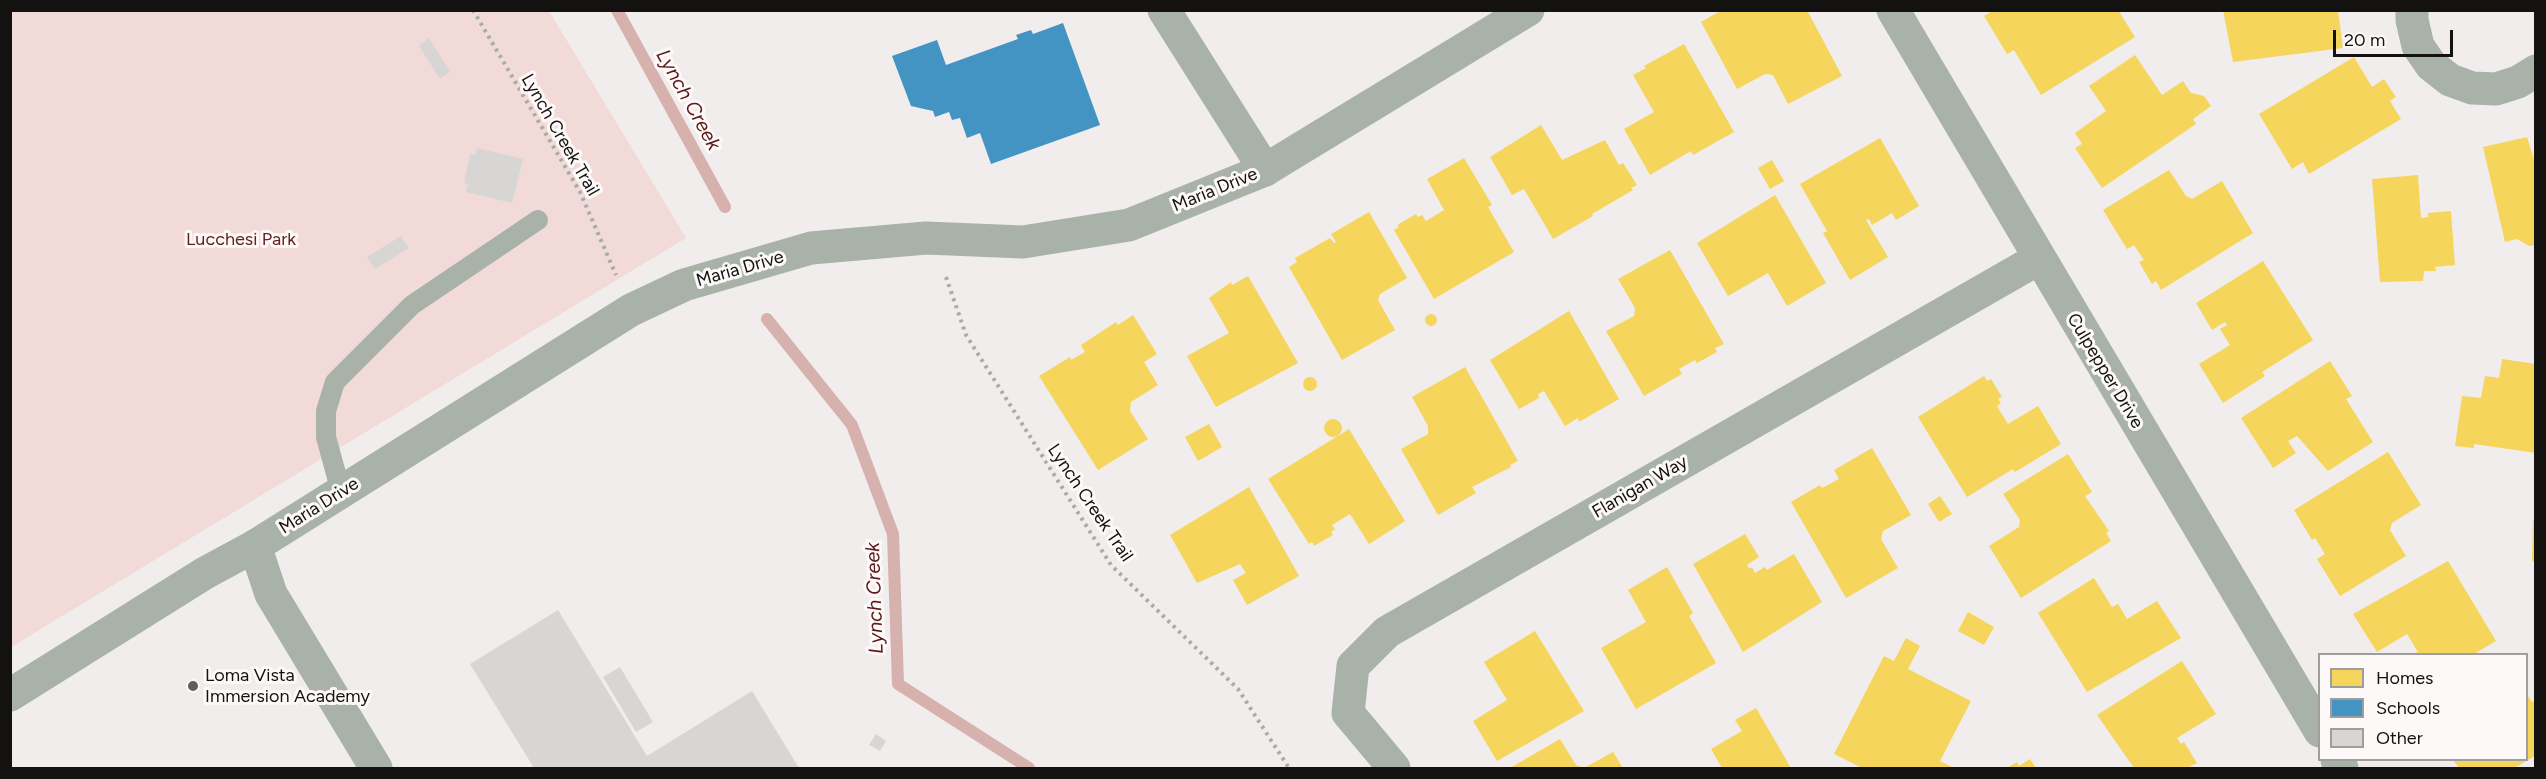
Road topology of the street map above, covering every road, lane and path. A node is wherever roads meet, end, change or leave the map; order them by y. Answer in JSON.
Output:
{"nodes":[{"id":1,"x":473,"y":10,"type":"edge"},
{"id":2,"x":1164,"y":10,"type":"edge"},
{"id":3,"x":1528,"y":10,"type":"edge"},
{"id":4,"x":1893,"y":10,"type":"edge"},
{"id":5,"x":2412,"y":10,"type":"edge"},
{"id":6,"x":2535,"y":71,"type":"edge"},
{"id":7,"x":1265,"y":170,"type":"junction"},
{"id":8,"x":538,"y":220,"type":"dead end"},
{"id":9,"x":2038,"y":259,"type":"junction"},
{"id":10,"x":616,"y":276,"type":"dead end"},
{"id":11,"x":950,"y":284,"type":"dead end"},
{"id":12,"x":340,"y":492,"type":"junction"},
{"id":13,"x":255,"y":546,"type":"junction"},
{"id":14,"x":10,"y":695,"type":"edge"},
{"id":15,"x":2318,"y":729,"type":"edge"},
{"id":16,"x":376,"y":768,"type":"edge"},
{"id":17,"x":1289,"y":768,"type":"edge"},
{"id":18,"x":1394,"y":768,"type":"edge"}],
"edges":[{"from":1,"to":10,"type":"path","name":"Lynch Creek Trail"},
{"from":2,"to":7,"type":"street"},
{"from":3,"to":7,"type":"street","name":"Maria Drive"},
{"from":4,"to":9,"type":"street","name":"Culpepper Drive"},
{"from":5,"to":6,"type":"street"},
{"from":7,"to":12,"type":"street","name":"Maria Drive"},
{"from":8,"to":12,"type":"lane"},
{"from":9,"to":15,"type":"street","name":"Culpepper Drive"},
{"from":9,"to":18,"type":"street","name":"Flanigan Way"},
{"from":11,"to":17,"type":"path","name":"Lynch Creek Trail"},
{"from":12,"to":13,"type":"street","name":"Maria Drive"},
{"from":13,"to":14,"type":"street","name":"Maria Drive"},
{"from":13,"to":16,"type":"street"}]}
